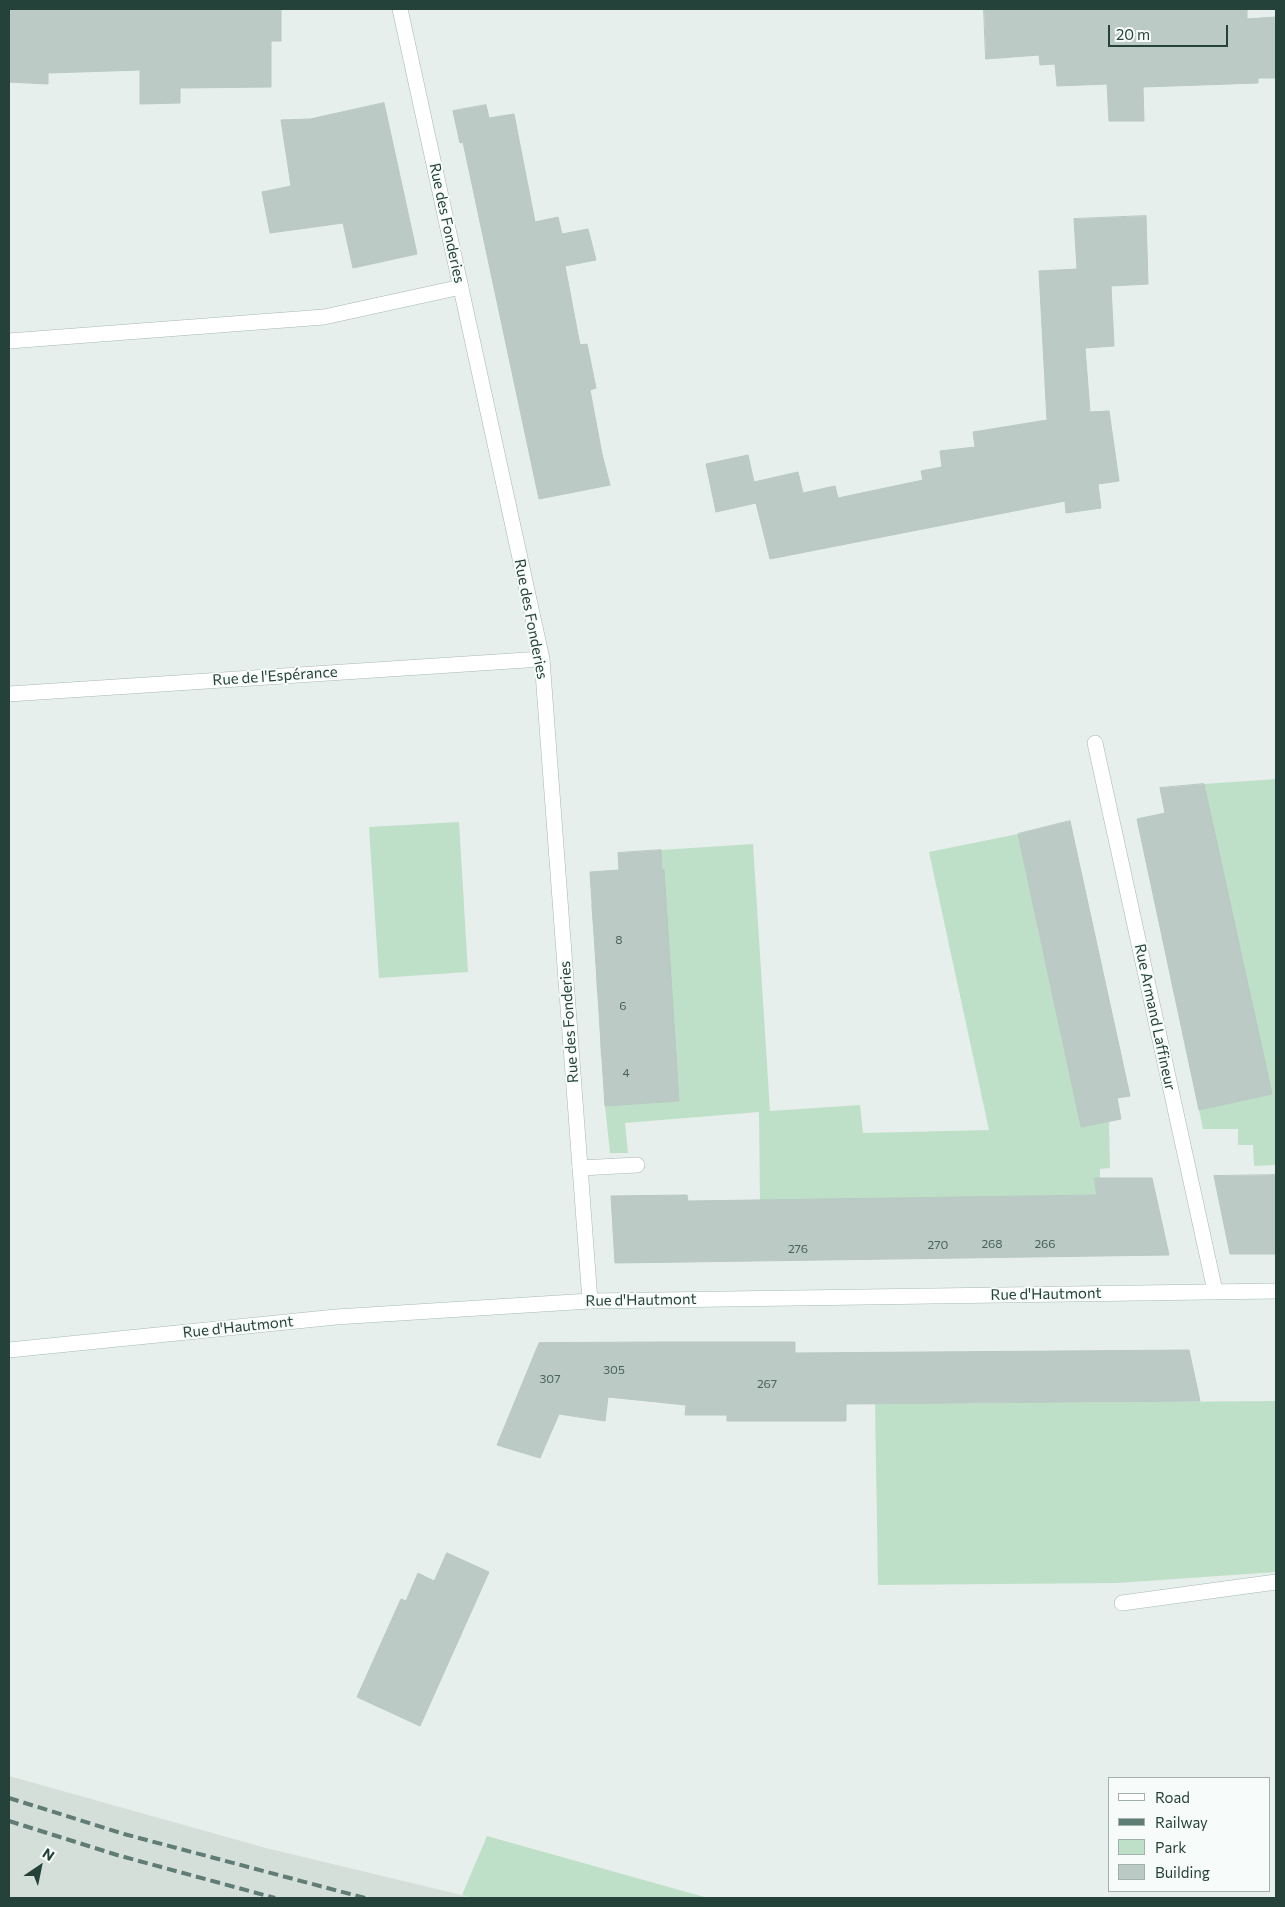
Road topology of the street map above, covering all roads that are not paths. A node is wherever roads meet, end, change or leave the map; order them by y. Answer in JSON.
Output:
{"nodes":[{"id":1,"x":400,"y":9,"type":"edge"},
{"id":2,"x":461,"y":287,"type":"junction"},
{"id":3,"x":9,"y":341,"type":"edge"},
{"id":4,"x":542,"y":659,"type":"junction"},
{"id":5,"x":9,"y":694,"type":"edge"},
{"id":6,"x":1095,"y":742,"type":"dead end"},
{"id":7,"x":637,"y":1165,"type":"dead end"},
{"id":8,"x":580,"y":1168,"type":"junction"},
{"id":9,"x":1215,"y":1291,"type":"junction"},
{"id":10,"x":1276,"y":1291,"type":"edge"},
{"id":11,"x":590,"y":1301,"type":"junction"},
{"id":12,"x":9,"y":1350,"type":"edge"},
{"id":13,"x":1276,"y":1582,"type":"edge"},
{"id":14,"x":1122,"y":1604,"type":"dead end"}],
"edges":[{"from":1,"to":2,"type":"street","name":"Rue des Fonderies"},
{"from":2,"to":3,"type":"street"},
{"from":2,"to":4,"type":"street","name":"Rue des Fonderies"},
{"from":4,"to":5,"type":"street","name":"Rue de l'Espérance"},
{"from":4,"to":8,"type":"street","name":"Rue des Fonderies"},
{"from":6,"to":9,"type":"street","name":"Rue Armand Laffineur"},
{"from":7,"to":8,"type":"street"},
{"from":8,"to":11,"type":"street","name":"Rue des Fonderies"},
{"from":9,"to":10,"type":"street","name":"Rue d'Hautmont"},
{"from":9,"to":11,"type":"street","name":"Rue d'Hautmont"},
{"from":11,"to":12,"type":"street","name":"Rue d'Hautmont"},
{"from":13,"to":14,"type":"street"}]}
